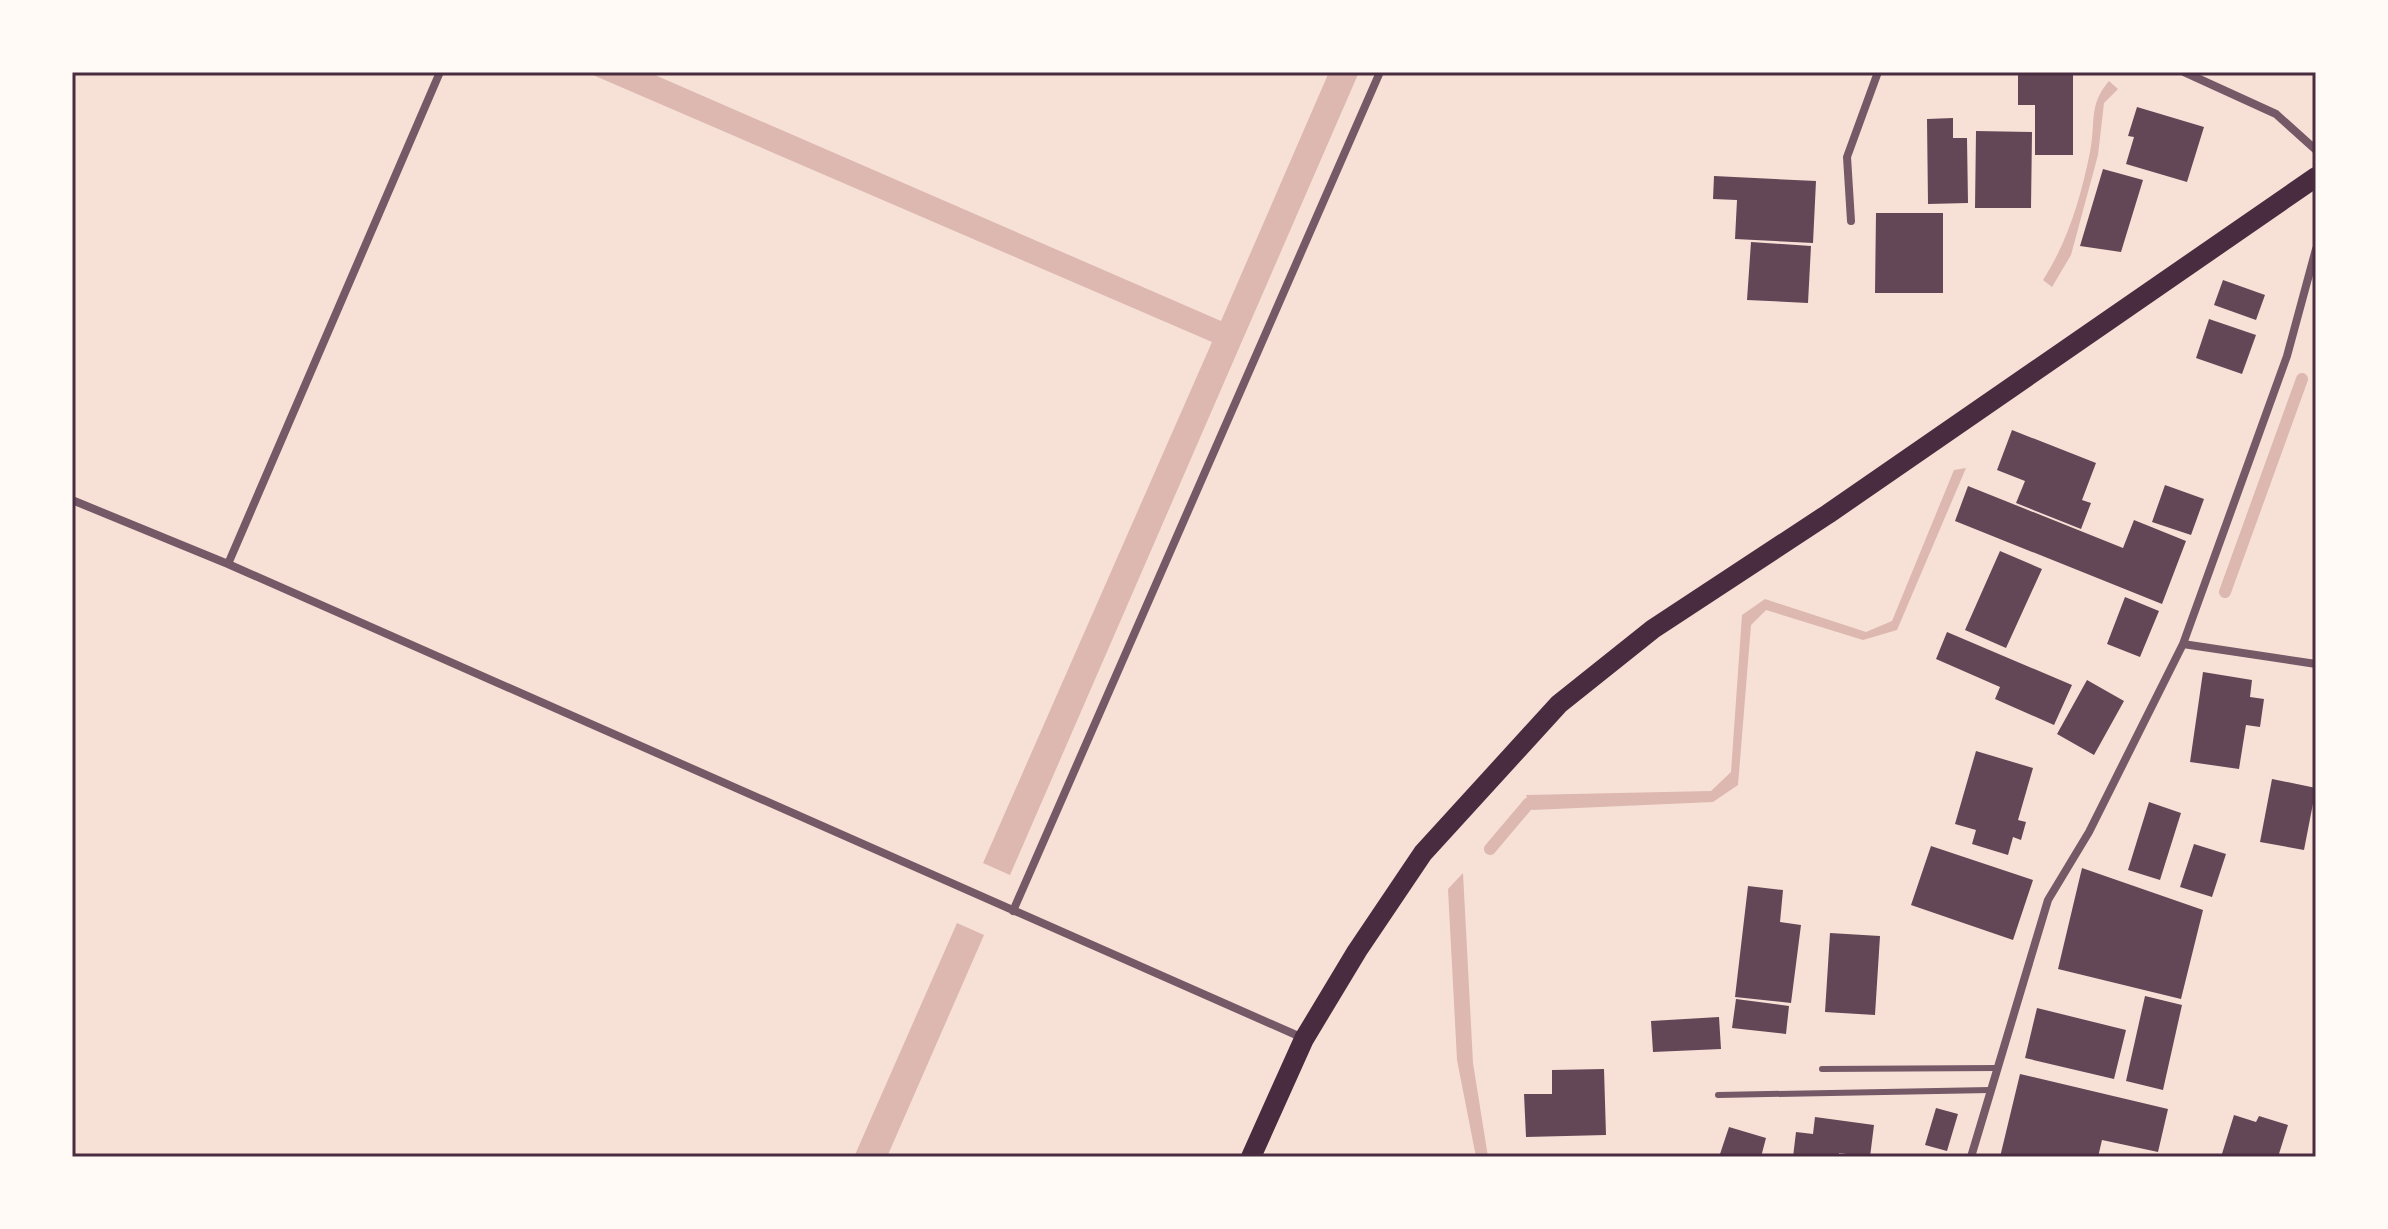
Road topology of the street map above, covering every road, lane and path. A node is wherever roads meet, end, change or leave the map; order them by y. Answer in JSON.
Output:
{"nodes":[{"id":1,"x":440,"y":72,"type":"edge"},
{"id":2,"x":1380,"y":72,"type":"edge"},
{"id":3,"x":1878,"y":72,"type":"edge"},
{"id":4,"x":2184,"y":72,"type":"edge"},
{"id":5,"x":2316,"y":150,"type":"edge"},
{"id":6,"x":2316,"y":177,"type":"edge"},
{"id":7,"x":1851,"y":221,"type":"dead end"},
{"id":8,"x":2316,"y":249,"type":"edge"},
{"id":9,"x":72,"y":500,"type":"edge"},
{"id":10,"x":228,"y":564,"type":"junction"},
{"id":11,"x":2183,"y":644,"type":"junction"},
{"id":12,"x":2316,"y":664,"type":"edge"},
{"id":13,"x":1013,"y":911,"type":"junction"},
{"id":14,"x":1304,"y":1039,"type":"junction"},
{"id":15,"x":1998,"y":1068,"type":"junction"},
{"id":16,"x":1822,"y":1069,"type":"dead end"},
{"id":17,"x":1990,"y":1090,"type":"junction"},
{"id":18,"x":1718,"y":1095,"type":"dead end"},
{"id":19,"x":1251,"y":1157,"type":"edge"},
{"id":20,"x":1971,"y":1157,"type":"edge"}],
"edges":[{"from":1,"to":10,"type":"street"},
{"from":2,"to":13,"type":"street"},
{"from":3,"to":7,"type":"street"},
{"from":4,"to":5,"type":"street"},
{"from":6,"to":14,"type":"main road"},
{"from":8,"to":11,"type":"street"},
{"from":9,"to":10,"type":"street"},
{"from":10,"to":13,"type":"street"},
{"from":11,"to":12,"type":"street"},
{"from":11,"to":15,"type":"street"},
{"from":13,"to":14,"type":"street"},
{"from":14,"to":19,"type":"main road"},
{"from":15,"to":16,"type":"lane"},
{"from":15,"to":17,"type":"street"},
{"from":17,"to":18,"type":"lane"},
{"from":17,"to":20,"type":"street"}]}
